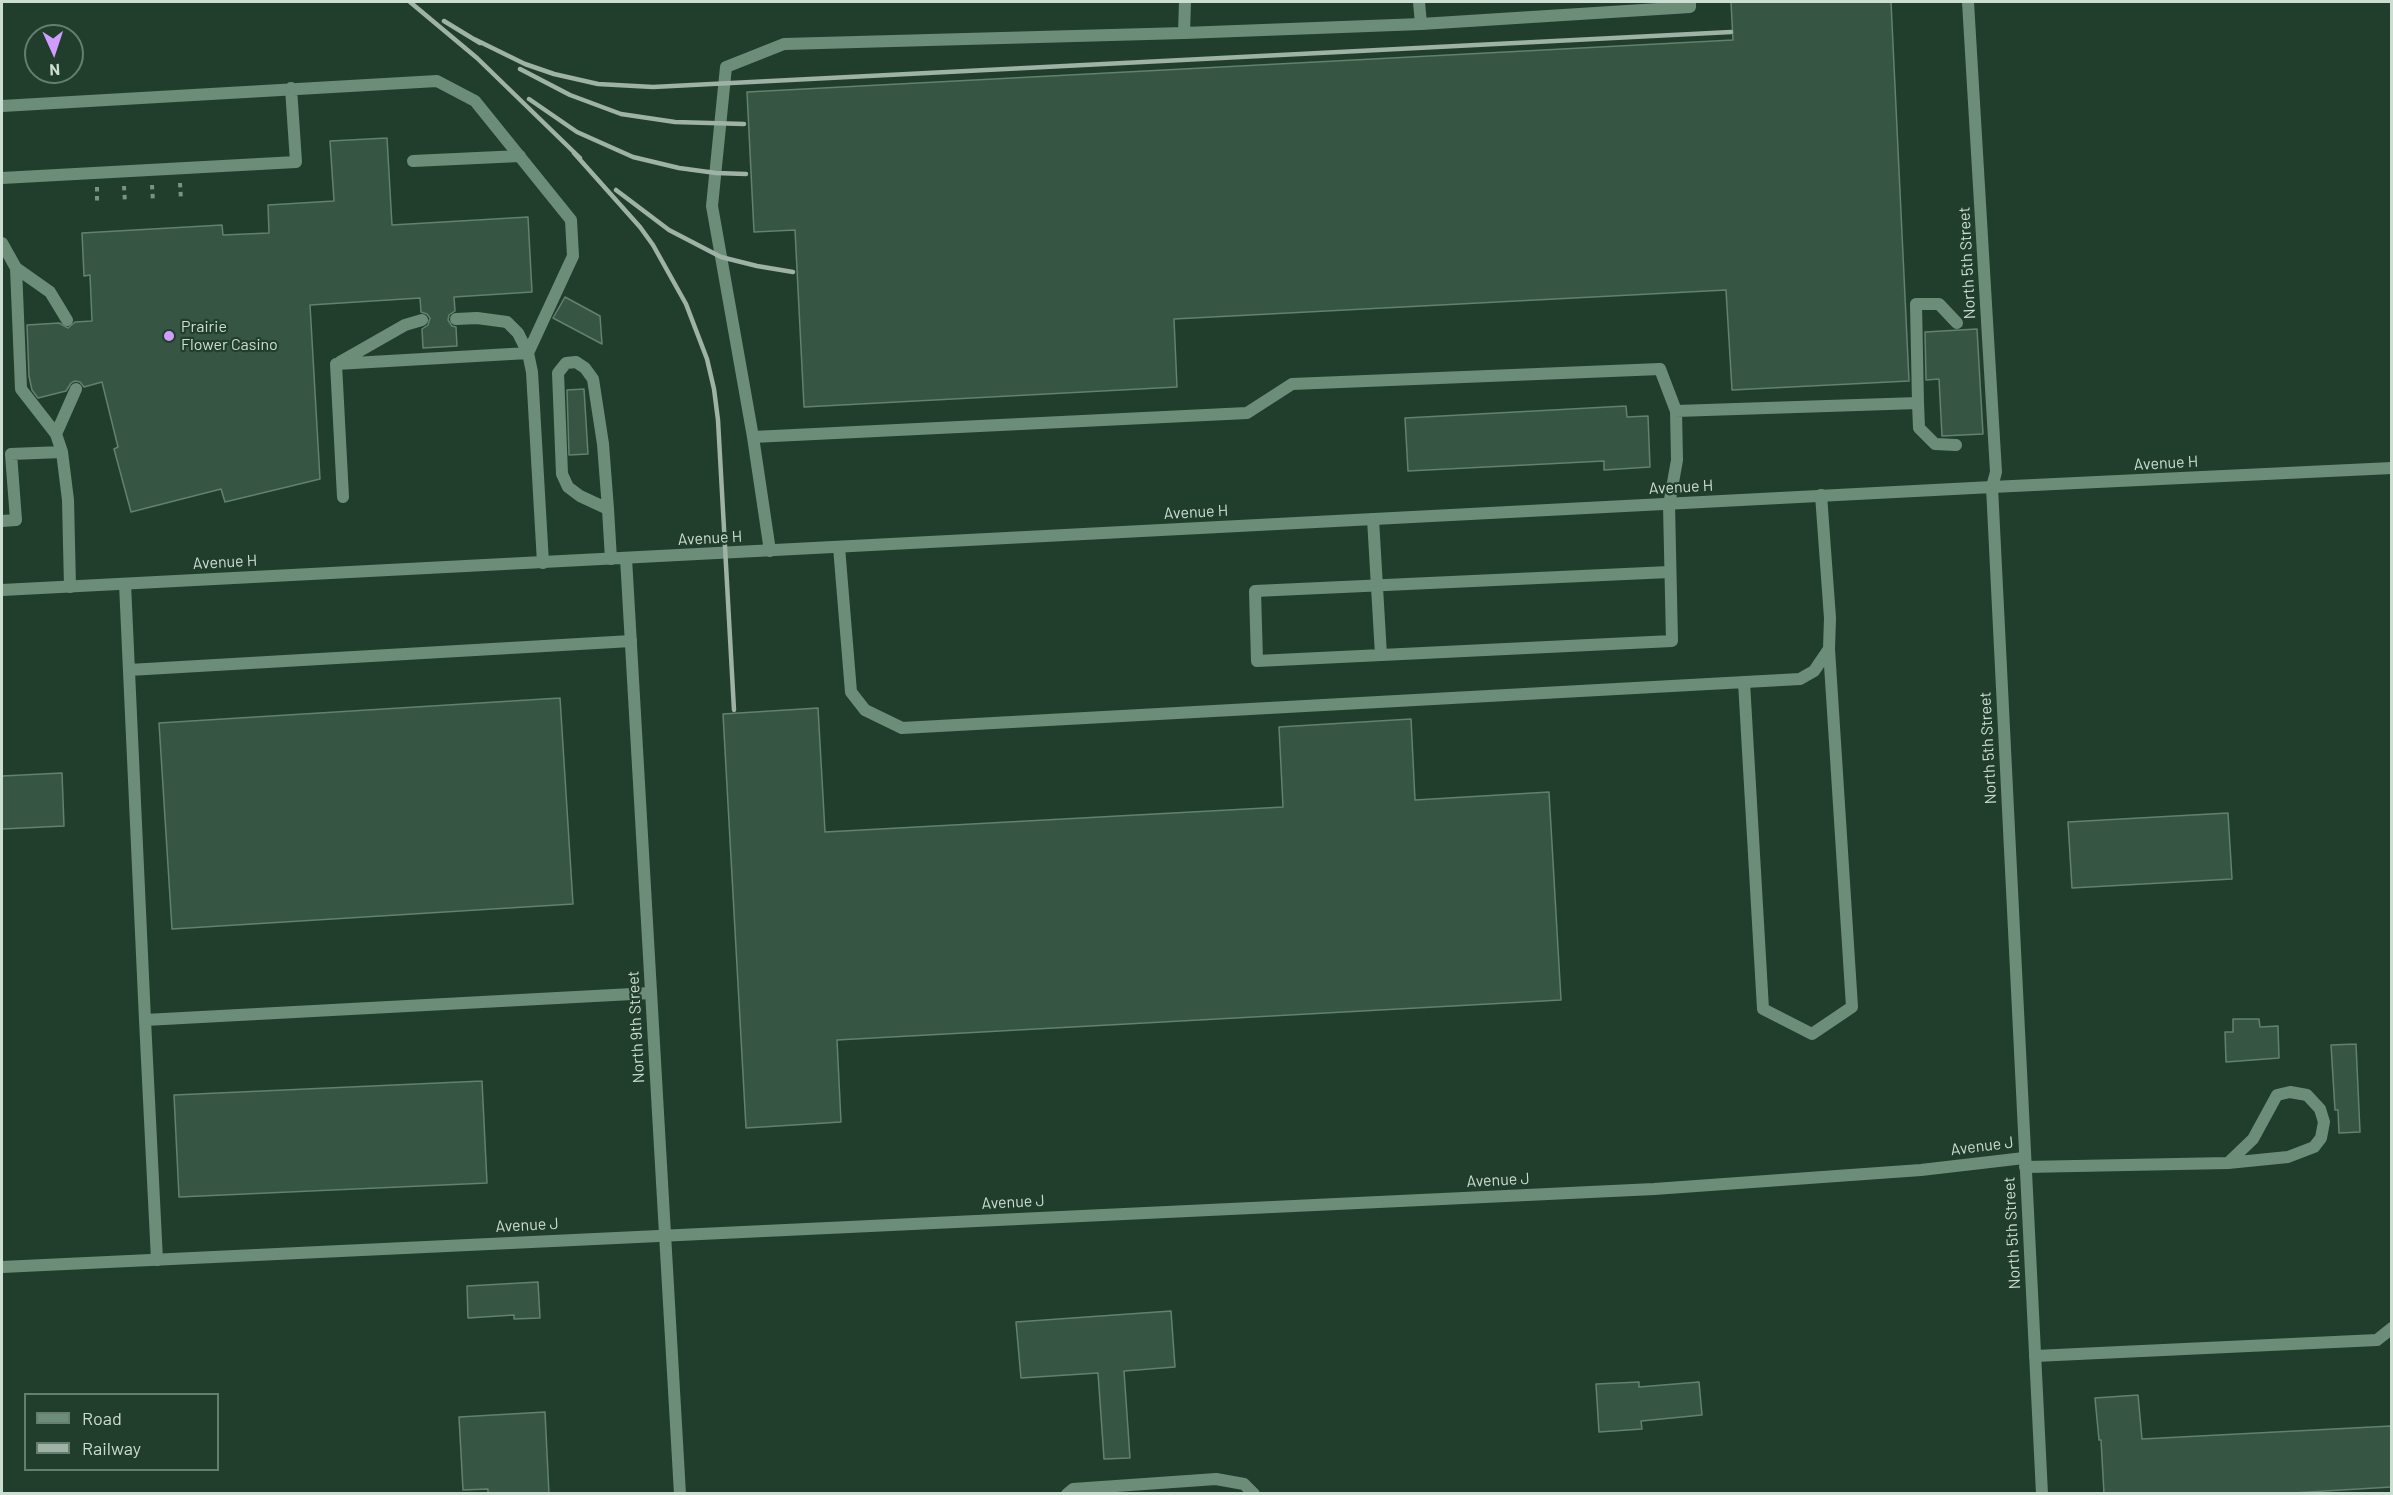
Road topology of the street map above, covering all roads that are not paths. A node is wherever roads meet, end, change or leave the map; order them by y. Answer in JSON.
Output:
{"nodes":[{"id":1,"x":1185,"y":2,"type":"edge"},
{"id":2,"x":1419,"y":2,"type":"edge"},
{"id":3,"x":1690,"y":2,"type":"edge"},
{"id":4,"x":1968,"y":2,"type":"edge"},
{"id":5,"x":1421,"y":24,"type":"junction"},
{"id":6,"x":1184,"y":33,"type":"junction"},
{"id":7,"x":291,"y":88,"type":"junction"},
{"id":8,"x":2,"y":106,"type":"edge"},
{"id":9,"x":520,"y":156,"type":"junction"},
{"id":10,"x":413,"y":161,"type":"dead end"},
{"id":11,"x":2,"y":178,"type":"edge"},
{"id":12,"x":2,"y":243,"type":"edge"},
{"id":13,"x":16,"y":268,"type":"junction"},
{"id":14,"x":456,"y":319,"type":"dead end"},
{"id":15,"x":66,"y":320,"type":"dead end"},
{"id":16,"x":422,"y":320,"type":"dead end"},
{"id":17,"x":1957,"y":323,"type":"dead end"},
{"id":18,"x":528,"y":353,"type":"junction"},
{"id":19,"x":336,"y":364,"type":"junction"},
{"id":20,"x":76,"y":389,"type":"dead end"},
{"id":21,"x":1918,"y":404,"type":"junction"},
{"id":22,"x":1676,"y":411,"type":"junction"},
{"id":23,"x":56,"y":434,"type":"junction"},
{"id":24,"x":753,"y":437,"type":"junction"},
{"id":25,"x":1956,"y":445,"type":"dead end"},
{"id":26,"x":62,"y":452,"type":"junction"},
{"id":27,"x":2391,"y":468,"type":"edge"},
{"id":28,"x":1992,"y":487,"type":"junction"},
{"id":29,"x":1821,"y":495,"type":"junction"},
{"id":30,"x":343,"y":496,"type":"dead end"},
{"id":31,"x":1669,"y":505,"type":"junction"},
{"id":32,"x":608,"y":509,"type":"junction"},
{"id":33,"x":1373,"y":519,"type":"junction"},
{"id":34,"x":2,"y":521,"type":"edge"},
{"id":35,"x":839,"y":547,"type":"junction"},
{"id":36,"x":770,"y":551,"type":"junction"},
{"id":37,"x":626,"y":558,"type":"junction"},
{"id":38,"x":611,"y":559,"type":"junction"},
{"id":39,"x":543,"y":563,"type":"junction"},
{"id":40,"x":1669,"y":572,"type":"junction"},
{"id":41,"x":125,"y":584,"type":"junction"},
{"id":42,"x":1377,"y":585,"type":"junction"},
{"id":43,"x":70,"y":587,"type":"junction"},
{"id":44,"x":2,"y":590,"type":"edge"},
{"id":45,"x":631,"y":641,"type":"junction"},
{"id":46,"x":1830,"y":649,"type":"junction"},
{"id":47,"x":1381,"y":655,"type":"junction"},
{"id":48,"x":129,"y":670,"type":"junction"},
{"id":49,"x":1744,"y":682,"type":"junction"},
{"id":50,"x":651,"y":993,"type":"junction"},
{"id":51,"x":145,"y":1020,"type":"junction"},
{"id":52,"x":2025,"y":1163,"type":"junction"},
{"id":53,"x":2228,"y":1163,"type":"junction"},
{"id":54,"x":665,"y":1234,"type":"junction"},
{"id":55,"x":157,"y":1260,"type":"junction"},
{"id":56,"x":2,"y":1267,"type":"edge"},
{"id":57,"x":2391,"y":1328,"type":"edge"},
{"id":58,"x":2035,"y":1356,"type":"junction"},
{"id":59,"x":680,"y":1494,"type":"edge"},
{"id":60,"x":1068,"y":1494,"type":"edge"},
{"id":61,"x":1254,"y":1494,"type":"edge"},
{"id":62,"x":2042,"y":1494,"type":"edge"}],
"edges":[{"from":1,"to":6,"type":"street"},
{"from":2,"to":5,"type":"street"},
{"from":3,"to":5,"type":"street"},
{"from":4,"to":28,"type":"street","name":"North 5th Street"},
{"from":5,"to":6,"type":"street"},
{"from":6,"to":24,"type":"street"},
{"from":7,"to":8,"type":"street"},
{"from":7,"to":9,"type":"street"},
{"from":7,"to":11,"type":"street"},
{"from":9,"to":10,"type":"street"},
{"from":9,"to":18,"type":"street"},
{"from":12,"to":13,"type":"street"},
{"from":13,"to":15,"type":"street"},
{"from":13,"to":23,"type":"street"},
{"from":14,"to":18,"type":"street"},
{"from":16,"to":19,"type":"street"},
{"from":17,"to":21,"type":"street"},
{"from":18,"to":19,"type":"street"},
{"from":18,"to":39,"type":"street"},
{"from":19,"to":30,"type":"street"},
{"from":20,"to":23,"type":"street"},
{"from":21,"to":22,"type":"street"},
{"from":21,"to":25,"type":"street"},
{"from":22,"to":24,"type":"street"},
{"from":22,"to":31,"type":"street"},
{"from":23,"to":26,"type":"street"},
{"from":24,"to":36,"type":"street"},
{"from":26,"to":34,"type":"street"},
{"from":26,"to":43,"type":"street"},
{"from":27,"to":28,"type":"street","name":"Avenue H"},
{"from":28,"to":29,"type":"street","name":"Avenue H"},
{"from":28,"to":52,"type":"street","name":"North 5th Street"},
{"from":29,"to":31,"type":"street","name":"Avenue H"},
{"from":29,"to":46,"type":"street"},
{"from":31,"to":33,"type":"street","name":"Avenue H"},
{"from":31,"to":40,"type":"street"},
{"from":32,"to":32,"type":"street"},
{"from":32,"to":38,"type":"street"},
{"from":33,"to":35,"type":"street","name":"Avenue H"},
{"from":33,"to":42,"type":"street"},
{"from":35,"to":36,"type":"street","name":"Avenue H"},
{"from":35,"to":49,"type":"street"},
{"from":36,"to":37,"type":"street","name":"Avenue H"},
{"from":37,"to":38,"type":"street","name":"Avenue H"},
{"from":37,"to":45,"type":"street","name":"North 9th Street"},
{"from":38,"to":39,"type":"street","name":"Avenue H"},
{"from":39,"to":41,"type":"street","name":"Avenue H"},
{"from":40,"to":42,"type":"street"},
{"from":40,"to":47,"type":"street"},
{"from":41,"to":43,"type":"street","name":"Avenue H"},
{"from":41,"to":48,"type":"street"},
{"from":42,"to":47,"type":"street"},
{"from":42,"to":47,"type":"street"},
{"from":43,"to":44,"type":"street","name":"Avenue H"},
{"from":45,"to":48,"type":"street"},
{"from":45,"to":50,"type":"street","name":"North 9th Street"},
{"from":46,"to":49,"type":"street"},
{"from":46,"to":49,"type":"street"},
{"from":48,"to":51,"type":"street"},
{"from":50,"to":51,"type":"street"},
{"from":50,"to":54,"type":"street","name":"North 9th Street"},
{"from":51,"to":55,"type":"street"},
{"from":52,"to":53,"type":"street","name":"Avenue J"},
{"from":52,"to":54,"type":"street","name":"Avenue J"},
{"from":52,"to":58,"type":"street","name":"North 5th Street"},
{"from":53,"to":53,"type":"street","name":"Avenue J"},
{"from":54,"to":55,"type":"street","name":"Avenue J"},
{"from":54,"to":59,"type":"street","name":"North 9th Street"},
{"from":55,"to":56,"type":"street","name":"Avenue J"},
{"from":57,"to":58,"type":"street"},
{"from":58,"to":62,"type":"street","name":"North 5th Street"},
{"from":60,"to":61,"type":"street"}]}
